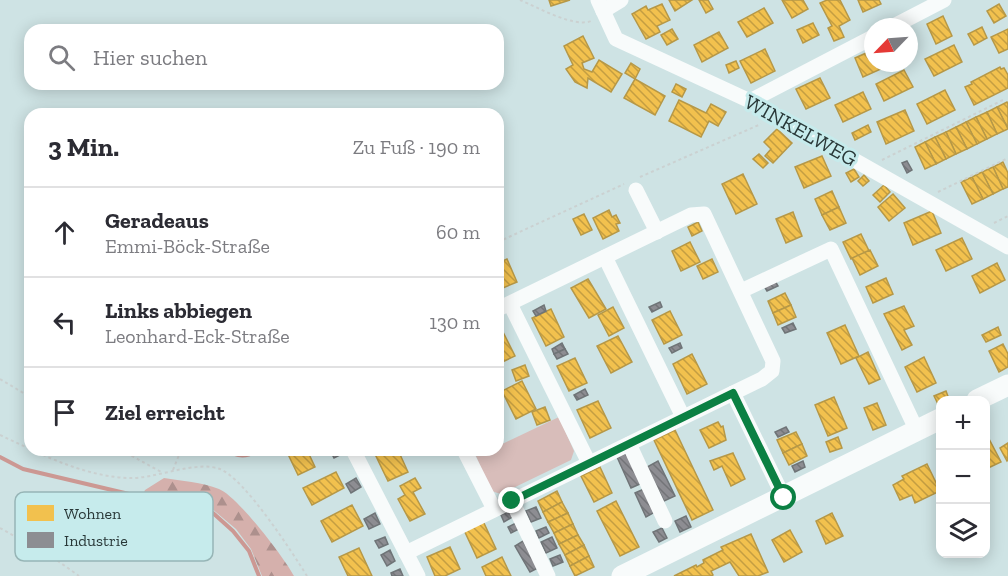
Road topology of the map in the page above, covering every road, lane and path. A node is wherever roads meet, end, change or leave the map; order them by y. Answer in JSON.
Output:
{"nodes":[{"id":1,"x":520,"y":0,"type":"edge"},
{"id":2,"x":621,"y":0,"type":"edge"},
{"id":3,"x":944,"y":0,"type":"edge"},
{"id":4,"x":602,"y":9,"type":"edge"},
{"id":5,"x":909,"y":18,"type":"edge"},
{"id":6,"x":864,"y":42,"type":"edge"},
{"id":7,"x":1005,"y":99,"type":"dead end"},
{"id":8,"x":750,"y":101,"type":"junction"},
{"id":9,"x":1008,"y":158,"type":"edge"},
{"id":10,"x":875,"y":170,"type":"junction"},
{"id":11,"x":636,"y":190,"type":"dead end"},
{"id":12,"x":928,"y":201,"type":"junction"},
{"id":13,"x":657,"y":232,"type":"junction"},
{"id":14,"x":1008,"y":247,"type":"edge"},
{"id":15,"x":605,"y":257,"type":"junction"},
{"id":16,"x":741,"y":291,"type":"junction"},
{"id":17,"x":504,"y":307,"type":"edge"},
{"id":18,"x":0,"y":379,"type":"edge"},
{"id":19,"x":1008,"y":385,"type":"edge"},
{"id":20,"x":24,"y":393,"type":"edge"},
{"id":21,"x":733,"y":393,"type":"junction"},
{"id":22,"x":985,"y":396,"type":"edge"},
{"id":23,"x":683,"y":417,"type":"junction"},
{"id":24,"x":936,"y":421,"type":"edge"},
{"id":25,"x":917,"y":431,"type":"junction"},
{"id":26,"x":0,"y":435,"type":"edge"},
{"id":27,"x":629,"y":444,"type":"junction"},
{"id":28,"x":24,"y":447,"type":"edge"},
{"id":29,"x":44,"y":456,"type":"edge"},
{"id":30,"x":132,"y":456,"type":"edge"},
{"id":31,"x":179,"y":456,"type":"edge"},
{"id":32,"x":356,"y":456,"type":"edge"},
{"id":33,"x":467,"y":456,"type":"edge"},
{"id":34,"x":589,"y":463,"type":"junction"},
{"id":35,"x":173,"y":470,"type":"junction"},
{"id":36,"x":165,"y":474,"type":"junction"},
{"id":37,"x":784,"y":498,"type":"junction"},
{"id":38,"x":512,"y":501,"type":"junction"},
{"id":39,"x":494,"y":510,"type":"junction"},
{"id":40,"x":665,"y":521,"type":"dead end"},
{"id":41,"x":0,"y":528,"type":"edge"},
{"id":42,"x":15,"y":537,"type":"edge"},
{"id":43,"x":406,"y":553,"type":"junction"},
{"id":44,"x":55,"y":561,"type":"edge"},
{"id":45,"x":80,"y":576,"type":"edge"},
{"id":46,"x":307,"y":576,"type":"edge"},
{"id":47,"x":418,"y":576,"type":"edge"},
{"id":48,"x":548,"y":576,"type":"edge"},
{"id":49,"x":622,"y":576,"type":"edge"}],
"edges":[{"from":1,"to":4,"type":"path"},
{"from":2,"to":4,"type":"street"},
{"from":3,"to":5,"type":"street"},
{"from":4,"to":8,"type":"street","name":"WINKELWEG"},
{"from":6,"to":8,"type":"street"},
{"from":7,"to":10,"type":"path"},
{"from":8,"to":10,"type":"street","name":"WINKELWEG"},
{"from":9,"to":12,"type":"path"},
{"from":10,"to":12,"type":"street","name":"WINKELWEG"},
{"from":11,"to":13,"type":"street"},
{"from":12,"to":14,"type":"street","name":"WINKELWEG"},
{"from":13,"to":15,"type":"street"},
{"from":13,"to":16,"type":"street"},
{"from":15,"to":17,"type":"street"},
{"from":15,"to":23,"type":"street"},
{"from":16,"to":21,"type":"street"},
{"from":16,"to":25,"type":"street"},
{"from":17,"to":34,"type":"street"},
{"from":18,"to":20,"type":"path"},
{"from":19,"to":22,"type":"street"},
{"from":21,"to":23,"type":"street"},
{"from":21,"to":37,"type":"street"},
{"from":23,"to":27,"type":"street"},
{"from":24,"to":25,"type":"street"},
{"from":25,"to":37,"type":"street"},
{"from":26,"to":28,"type":"path"},
{"from":27,"to":34,"type":"street"},
{"from":27,"to":40,"type":"street"},
{"from":29,"to":36,"type":"path"},
{"from":30,"to":36,"type":"path"},
{"from":31,"to":35,"type":"path"},
{"from":32,"to":43,"type":"street"},
{"from":33,"to":39,"type":"street"},
{"from":34,"to":38,"type":"street"},
{"from":35,"to":36,"type":"path"},
{"from":35,"to":46,"type":"path"},
{"from":37,"to":49,"type":"street"},
{"from":38,"to":39,"type":"street"},
{"from":38,"to":48,"type":"street"},
{"from":39,"to":43,"type":"street"},
{"from":41,"to":42,"type":"path"},
{"from":43,"to":47,"type":"street"},
{"from":44,"to":45,"type":"path"}]}
